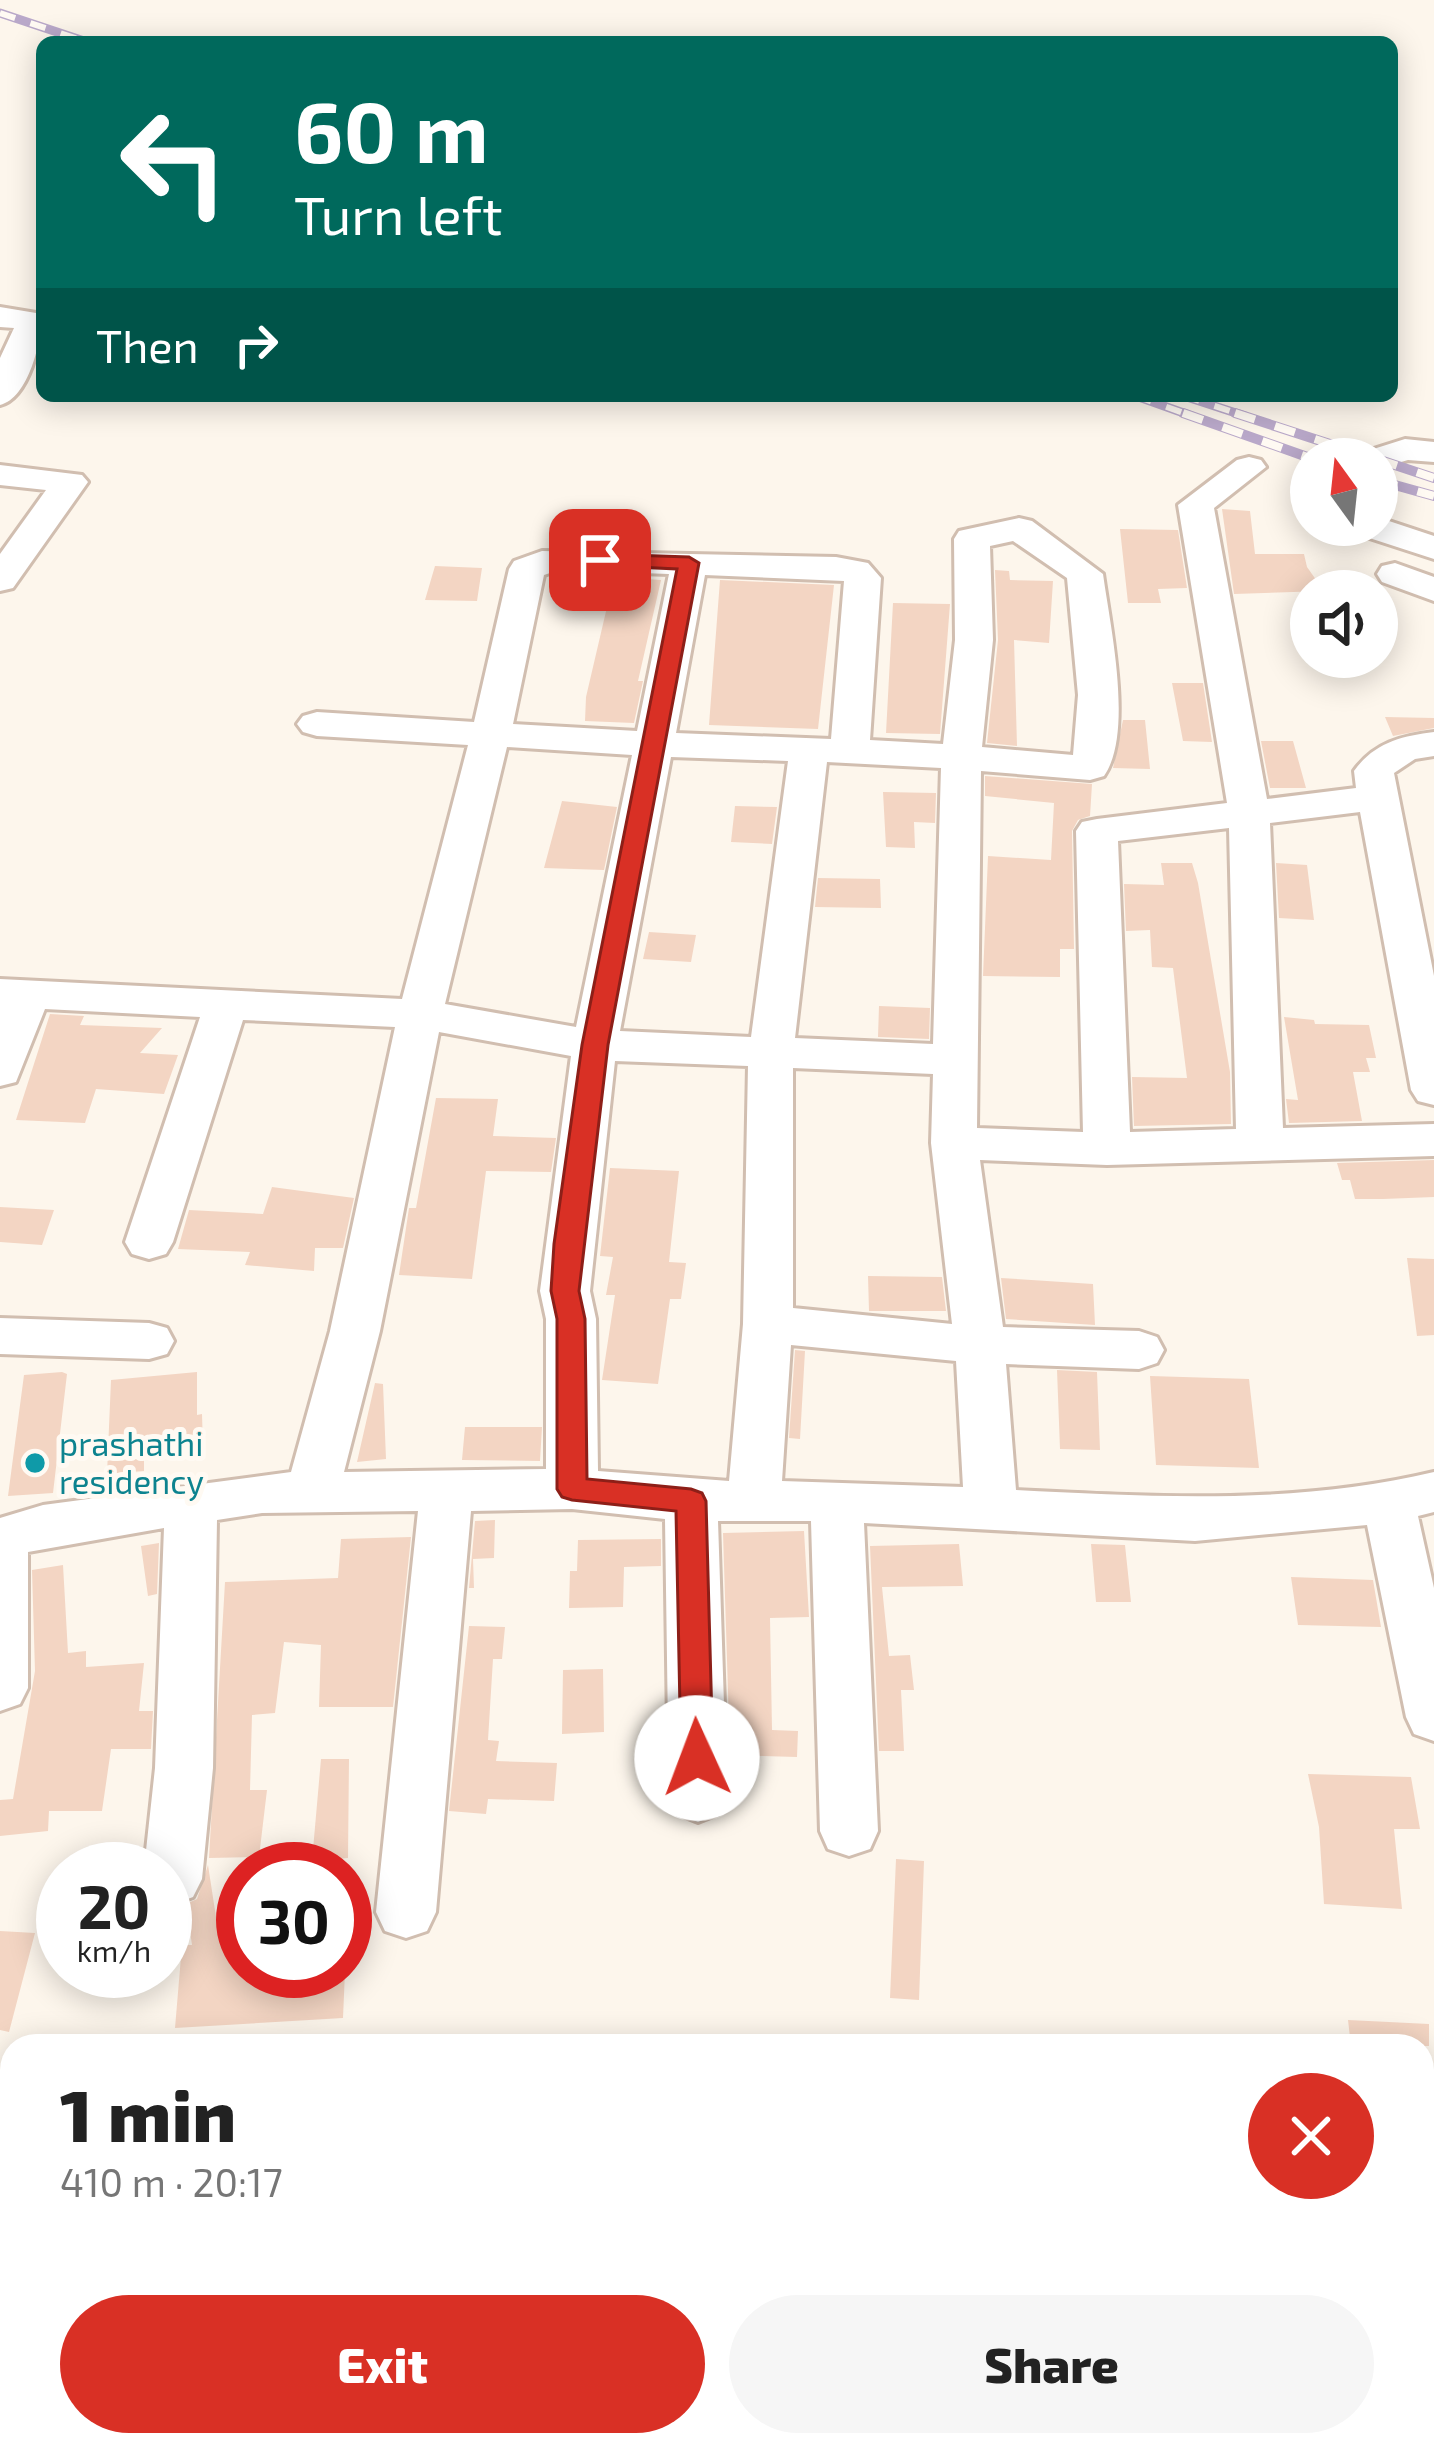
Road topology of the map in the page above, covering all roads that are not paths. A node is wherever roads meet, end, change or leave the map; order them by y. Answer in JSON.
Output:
{"nodes":[{"id":1,"x":0,"y":317,"type":"edge"},
{"id":2,"x":0,"y":395,"type":"edge"},
{"id":3,"x":1398,"y":451,"type":"edge"},
{"id":4,"x":1434,"y":452,"type":"edge"},
{"id":5,"x":1249,"y":467,"type":"dead end"},
{"id":6,"x":0,"y":475,"type":"edge"},
{"id":7,"x":1398,"y":536,"type":"edge"},
{"id":8,"x":1434,"y":548,"type":"edge"},
{"id":9,"x":689,"y":563,"type":"junction"},
{"id":10,"x":1398,"y":575,"type":"edge"},
{"id":11,"x":0,"y":580,"type":"edge"},
{"id":12,"x":1434,"y":590,"type":"edge"},
{"id":13,"x":317,"y":724,"type":"dead end"},
{"id":14,"x":491,"y":734,"type":"junction"},
{"id":15,"x":651,"y":741,"type":"junction"},
{"id":16,"x":1434,"y":744,"type":"edge"},
{"id":17,"x":830,"y":751,"type":"junction"},
{"id":18,"x":961,"y":757,"type":"junction"},
{"id":19,"x":1378,"y":798,"type":"junction"},
{"id":20,"x":1249,"y":813,"type":"junction"},
{"id":21,"x":14,"y":994,"type":"edge"},
{"id":22,"x":227,"y":1002,"type":"junction"},
{"id":23,"x":420,"y":1014,"type":"junction"},
{"id":24,"x":595,"y":1045,"type":"junction"},
{"id":25,"x":771,"y":1052,"type":"junction"},
{"id":26,"x":953,"y":1060,"type":"junction"},
{"id":27,"x":0,"y":1071,"type":"edge"},
{"id":28,"x":1434,"y":1090,"type":"edge"},
{"id":29,"x":1434,"y":1140,"type":"edge"},
{"id":30,"x":954,"y":1143,"type":"junction"},
{"id":31,"x":1260,"y":1143,"type":"junction"},
{"id":32,"x":1107,"y":1149,"type":"junction"},
{"id":33,"x":149,"y":1243,"type":"dead end"},
{"id":34,"x":768,"y":1324,"type":"junction"},
{"id":35,"x":0,"y":1336,"type":"edge"},
{"id":36,"x":148,"y":1341,"type":"dead end"},
{"id":37,"x":980,"y":1345,"type":"junction"},
{"id":38,"x":1139,"y":1349,"type":"dead end"},
{"id":39,"x":572,"y":1489,"type":"junction"},
{"id":40,"x":447,"y":1490,"type":"junction"},
{"id":41,"x":312,"y":1492,"type":"junction"},
{"id":42,"x":1411,"y":1497,"type":"edge"},
{"id":43,"x":691,"y":1501,"type":"junction"},
{"id":44,"x":837,"y":1501,"type":"junction"},
{"id":45,"x":754,"y":1502,"type":"junction"},
{"id":46,"x":191,"y":1504,"type":"junction"},
{"id":47,"x":991,"y":1512,"type":"junction"},
{"id":48,"x":0,"y":1539,"type":"edge"},
{"id":49,"x":0,"y":1688,"type":"edge"},
{"id":50,"x":1434,"y":1718,"type":"edge"},
{"id":51,"x":698,"y":1797,"type":"dead end"},
{"id":52,"x":849,"y":1831,"type":"dead end"},
{"id":53,"x":176,"y":1842,"type":"edge"},
{"id":54,"x":406,"y":1912,"type":"dead end"}],
"edges":[{"from":1,"to":2,"type":"street"},
{"from":3,"to":4,"type":"street"},
{"from":5,"to":20,"type":"street"},
{"from":6,"to":11,"type":"street"},
{"from":7,"to":8,"type":"street"},
{"from":9,"to":14,"type":"street"},
{"from":9,"to":15,"type":"street"},
{"from":9,"to":17,"type":"street"},
{"from":10,"to":12,"type":"street"},
{"from":13,"to":14,"type":"street"},
{"from":14,"to":15,"type":"street"},
{"from":14,"to":23,"type":"street"},
{"from":15,"to":17,"type":"street"},
{"from":15,"to":24,"type":"street"},
{"from":16,"to":19,"type":"street"},
{"from":17,"to":18,"type":"street"},
{"from":17,"to":25,"type":"street"},
{"from":18,"to":18,"type":"street"},
{"from":18,"to":26,"type":"street"},
{"from":19,"to":20,"type":"street"},
{"from":19,"to":28,"type":"street"},
{"from":20,"to":31,"type":"street"},
{"from":20,"to":32,"type":"street"},
{"from":21,"to":22,"type":"street"},
{"from":21,"to":27,"type":"street"},
{"from":22,"to":23,"type":"street"},
{"from":22,"to":33,"type":"street"},
{"from":23,"to":24,"type":"street"},
{"from":23,"to":41,"type":"street"},
{"from":24,"to":25,"type":"street"},
{"from":24,"to":39,"type":"street"},
{"from":25,"to":26,"type":"street"},
{"from":25,"to":34,"type":"street"},
{"from":26,"to":30,"type":"street"},
{"from":29,"to":31,"type":"street"},
{"from":30,"to":32,"type":"street"},
{"from":30,"to":37,"type":"street"},
{"from":31,"to":32,"type":"street"},
{"from":34,"to":37,"type":"street"},
{"from":34,"to":45,"type":"street"},
{"from":35,"to":36,"type":"street"},
{"from":37,"to":38,"type":"street"},
{"from":37,"to":47,"type":"street"},
{"from":39,"to":40,"type":"street"},
{"from":39,"to":43,"type":"street"},
{"from":40,"to":41,"type":"street"},
{"from":40,"to":54,"type":"street"},
{"from":41,"to":46,"type":"street"},
{"from":42,"to":47,"type":"street"},
{"from":42,"to":50,"type":"street"},
{"from":43,"to":45,"type":"street"},
{"from":43,"to":51,"type":"street"},
{"from":44,"to":45,"type":"street"},
{"from":44,"to":47,"type":"street"},
{"from":44,"to":52,"type":"street"},
{"from":46,"to":48,"type":"street"},
{"from":46,"to":53,"type":"street"},
{"from":48,"to":49,"type":"street"}]}
